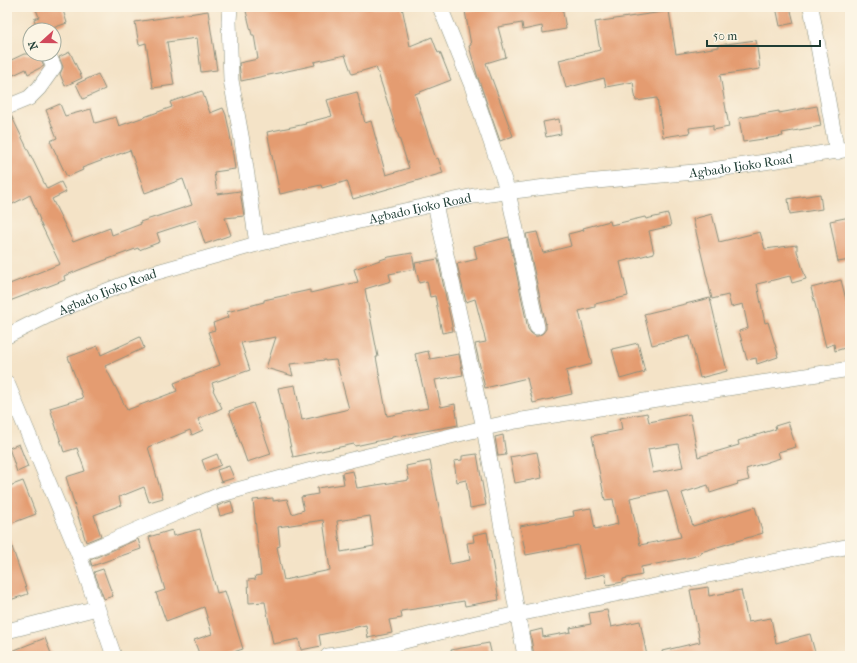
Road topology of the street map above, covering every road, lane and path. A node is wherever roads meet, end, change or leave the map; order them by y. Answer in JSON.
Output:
{"nodes":[{"id":1,"x":230,"y":7,"type":"edge"},
{"id":2,"x":440,"y":7,"type":"edge"},
{"id":3,"x":811,"y":7,"type":"edge"},
{"id":4,"x":52,"y":62,"type":"edge"},
{"id":5,"x":7,"y":107,"type":"edge"},
{"id":6,"x":844,"y":151,"type":"edge"},
{"id":7,"x":508,"y":192,"type":"junction"},
{"id":8,"x":434,"y":204,"type":"junction"},
{"id":9,"x":257,"y":244,"type":"junction"},
{"id":10,"x":537,"y":327,"type":"dead end"},
{"id":11,"x":7,"y":336,"type":"edge"},
{"id":12,"x":850,"y":369,"type":"edge"},
{"id":13,"x":7,"y":382,"type":"edge"},
{"id":14,"x":484,"y":428,"type":"junction"},
{"id":15,"x":850,"y":546,"type":"edge"},
{"id":16,"x":79,"y":555,"type":"junction"},
{"id":17,"x":97,"y":608,"type":"junction"},
{"id":18,"x":518,"y":614,"type":"junction"},
{"id":19,"x":7,"y":631,"type":"edge"},
{"id":20,"x":114,"y":656,"type":"edge"},
{"id":21,"x":328,"y":656,"type":"edge"},
{"id":22,"x":525,"y":656,"type":"edge"}],
"edges":[{"from":1,"to":9,"type":"street"},
{"from":2,"to":7,"type":"street"},
{"from":3,"to":6,"type":"street"},
{"from":4,"to":5,"type":"street"},
{"from":6,"to":7,"type":"street","name":"Agbado Ijoko Road"},
{"from":7,"to":8,"type":"street","name":"Agbado Ijoko Road"},
{"from":7,"to":10,"type":"street"},
{"from":8,"to":9,"type":"street","name":"Agbado Ijoko Road"},
{"from":8,"to":14,"type":"street"},
{"from":9,"to":11,"type":"street","name":"Agbado Ijoko Road"},
{"from":12,"to":14,"type":"street"},
{"from":13,"to":16,"type":"street"},
{"from":14,"to":16,"type":"street"},
{"from":14,"to":18,"type":"street"},
{"from":15,"to":18,"type":"street"},
{"from":16,"to":17,"type":"street"},
{"from":17,"to":19,"type":"street"},
{"from":17,"to":20,"type":"street"},
{"from":18,"to":21,"type":"street"},
{"from":18,"to":22,"type":"street"}]}
